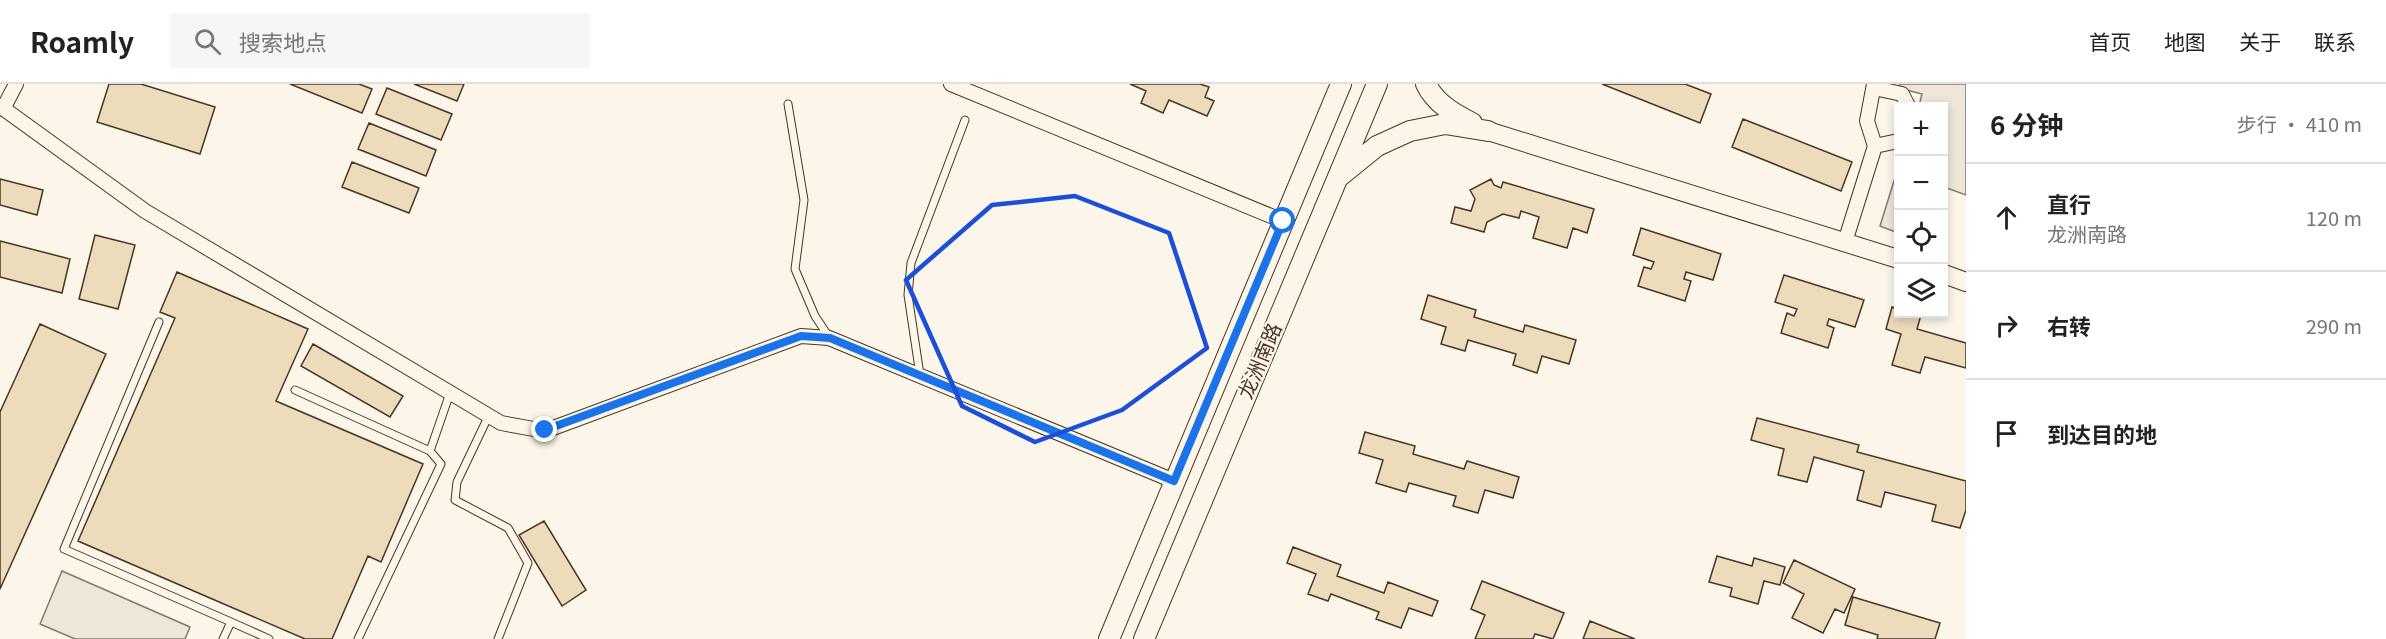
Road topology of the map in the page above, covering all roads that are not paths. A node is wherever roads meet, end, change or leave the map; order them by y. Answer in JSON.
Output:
{"nodes":[{"id":1,"x":16,"y":84,"type":"edge"},
{"id":2,"x":951,"y":84,"type":"edge"},
{"id":3,"x":1341,"y":84,"type":"edge"},
{"id":4,"x":1377,"y":84,"type":"edge"},
{"id":5,"x":1426,"y":84,"type":"edge"},
{"id":6,"x":1874,"y":86,"type":"edge"},
{"id":7,"x":1906,"y":102,"type":"edge"},
{"id":8,"x":788,"y":104,"type":"dead end"},
{"id":9,"x":2,"y":108,"type":"edge"},
{"id":10,"x":965,"y":120,"type":"dead end"},
{"id":11,"x":1488,"y":131,"type":"junction"},
{"id":12,"x":1894,"y":142,"type":"edge"},
{"id":13,"x":1875,"y":146,"type":"junction"},
{"id":14,"x":1337,"y":179,"type":"junction"},
{"id":15,"x":1283,"y":221,"type":"junction"},
{"id":16,"x":1845,"y":242,"type":"junction"},
{"id":17,"x":1894,"y":258,"type":"edge"},
{"id":18,"x":1948,"y":275,"type":"edge"},
{"id":19,"x":1966,"y":282,"type":"edge"},
{"id":20,"x":159,"y":322,"type":"dead end"},
{"id":21,"x":830,"y":338,"type":"junction"},
{"id":22,"x":920,"y":375,"type":"junction"},
{"id":23,"x":295,"y":390,"type":"dead end"},
{"id":24,"x":450,"y":393,"type":"junction"},
{"id":25,"x":489,"y":415,"type":"junction"},
{"id":26,"x":430,"y":451,"type":"junction"},
{"id":27,"x":1174,"y":481,"type":"junction"},
{"id":28,"x":231,"y":622,"type":"junction"},
{"id":29,"x":223,"y":639,"type":"edge"},
{"id":30,"x":269,"y":639,"type":"edge"},
{"id":31,"x":358,"y":639,"type":"edge"},
{"id":32,"x":498,"y":639,"type":"edge"},
{"id":33,"x":1108,"y":639,"type":"edge"},
{"id":34,"x":1144,"y":639,"type":"edge"}],
"edges":[{"from":1,"to":9,"type":"street"},
{"from":2,"to":15,"type":"street"},
{"from":3,"to":15,"type":"main road","name":"龙洲南路"},
{"from":4,"to":14,"type":"main road","name":"龙洲南路"},
{"from":5,"to":11,"type":"main road"},
{"from":6,"to":7,"type":"street"},
{"from":6,"to":13,"type":"street"},
{"from":8,"to":21,"type":"lane"},
{"from":9,"to":24,"type":"street"},
{"from":10,"to":22,"type":"lane"},
{"from":11,"to":14,"type":"main road"},
{"from":11,"to":16,"type":"street"},
{"from":12,"to":13,"type":"street"},
{"from":13,"to":16,"type":"street"},
{"from":14,"to":34,"type":"main road","name":"龙洲南路"},
{"from":15,"to":27,"type":"main road","name":"龙洲南路"},
{"from":16,"to":17,"type":"street"},
{"from":18,"to":19,"type":"street"},
{"from":20,"to":28,"type":"lane"},
{"from":21,"to":22,"type":"street"},
{"from":21,"to":25,"type":"street"},
{"from":22,"to":27,"type":"street"},
{"from":23,"to":26,"type":"lane"},
{"from":24,"to":25,"type":"street"},
{"from":24,"to":26,"type":"lane"},
{"from":25,"to":32,"type":"lane"},
{"from":26,"to":31,"type":"lane"},
{"from":27,"to":33,"type":"main road","name":"龙洲南路"},
{"from":28,"to":29,"type":"lane"},
{"from":28,"to":30,"type":"lane"}]}
